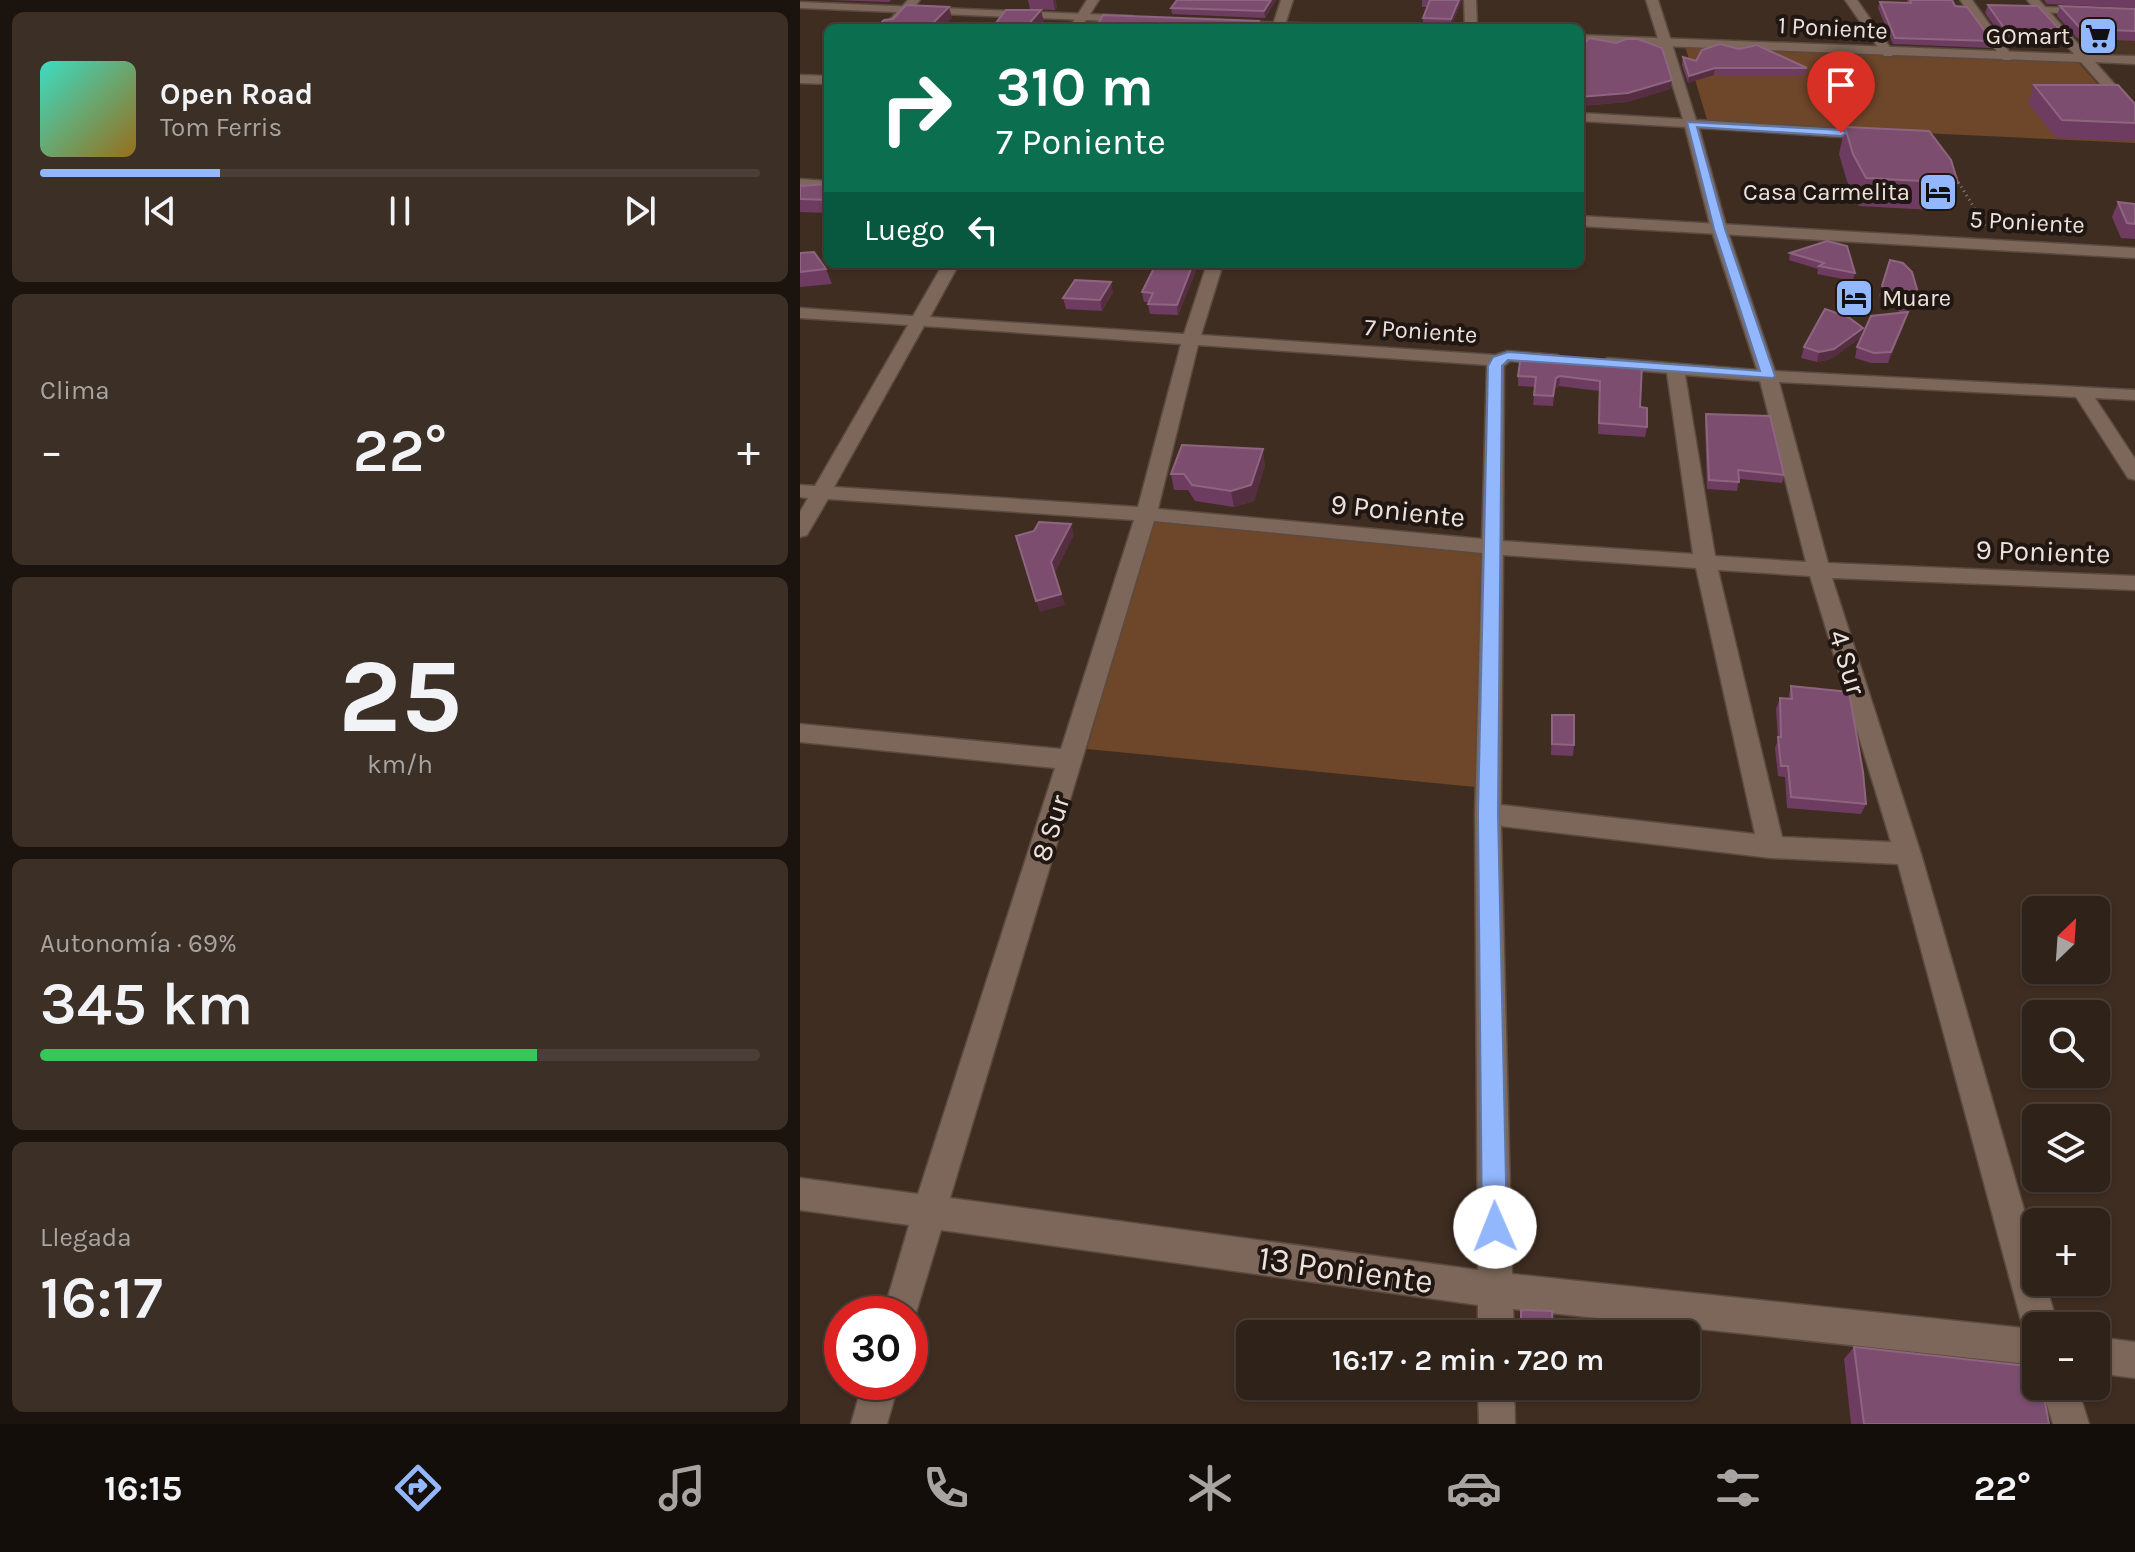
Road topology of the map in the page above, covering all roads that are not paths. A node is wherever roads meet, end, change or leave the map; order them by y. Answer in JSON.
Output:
{"nodes":[{"id":1,"x":1093,"y":0,"type":"edge"},
{"id":2,"x":1104,"y":0,"type":"edge"},
{"id":3,"x":1287,"y":0,"type":"edge"},
{"id":4,"x":1470,"y":0,"type":"edge"},
{"id":5,"x":1652,"y":0,"type":"edge"},
{"id":6,"x":1851,"y":0,"type":"edge"},
{"id":7,"x":1966,"y":0,"type":"edge"},
{"id":8,"x":800,"y":5,"type":"edge"},
{"id":9,"x":910,"y":5,"type":"edge"},
{"id":10,"x":2038,"y":5,"type":"edge"},
{"id":11,"x":2135,"y":13,"type":"edge"},
{"id":12,"x":1140,"y":19,"type":"edge"},
{"id":13,"x":1084,"y":23,"type":"edge"},
{"id":14,"x":1217,"y":23,"type":"edge"},
{"id":15,"x":892,"y":24,"type":"edge"},
{"id":16,"x":1232,"y":24,"type":"edge"},
{"id":17,"x":1280,"y":24,"type":"edge"},
{"id":18,"x":1471,"y":24,"type":"edge"},
{"id":19,"x":1584,"y":39,"type":"edge"},
{"id":20,"x":1664,"y":43,"type":"junction"},
{"id":21,"x":1888,"y":53,"type":"junction"},
{"id":22,"x":2007,"y":57,"type":"junction"},
{"id":23,"x":2085,"y":59,"type":"junction"},
{"id":24,"x":2135,"y":60,"type":"edge"},
{"id":25,"x":800,"y":79,"type":"edge"},
{"id":26,"x":824,"y":80,"type":"edge"},
{"id":27,"x":2135,"y":115,"type":"edge"},
{"id":28,"x":1584,"y":117,"type":"edge"},
{"id":29,"x":1691,"y":124,"type":"junction"},
{"id":30,"x":1886,"y":135,"type":"edge"},
{"id":31,"x":800,"y":183,"type":"edge"},
{"id":32,"x":824,"y":185,"type":"edge"},
{"id":33,"x":1584,"y":221,"type":"edge"},
{"id":34,"x":1719,"y":229,"type":"junction"},
{"id":35,"x":2135,"y":253,"type":"edge"},
{"id":36,"x":949,"y":268,"type":"edge"},
{"id":37,"x":1214,"y":268,"type":"edge"},
{"id":38,"x":800,"y":313,"type":"edge"},
{"id":39,"x":921,"y":321,"type":"junction"},
{"id":40,"x":1191,"y":340,"type":"junction"},
{"id":41,"x":1497,"y":360,"type":"junction"},
{"id":42,"x":1675,"y":368,"type":"junction"},
{"id":43,"x":1768,"y":376,"type":"junction"},
{"id":44,"x":2083,"y":394,"type":"junction"},
{"id":45,"x":2135,"y":395,"type":"edge"},
{"id":46,"x":2135,"y":474,"type":"edge"},
{"id":47,"x":810,"y":492,"type":"edge"},
{"id":48,"x":1146,"y":514,"type":"junction"},
{"id":49,"x":800,"y":530,"type":"edge"},
{"id":50,"x":1490,"y":547,"type":"junction"},
{"id":51,"x":1705,"y":562,"type":"junction"},
{"id":52,"x":1819,"y":570,"type":"junction"},
{"id":53,"x":2135,"y":583,"type":"edge"},
{"id":54,"x":800,"y":733,"type":"edge"},
{"id":55,"x":1072,"y":760,"type":"junction"},
{"id":56,"x":1488,"y":814,"type":"junction"},
{"id":57,"x":1771,"y":847,"type":"junction"},
{"id":58,"x":1908,"y":854,"type":"junction"},
{"id":59,"x":800,"y":1194,"type":"edge"},
{"id":60,"x":929,"y":1212,"type":"junction"},
{"id":61,"x":1496,"y":1290,"type":"junction"},
{"id":62,"x":905,"y":1296,"type":"edge"},
{"id":63,"x":2036,"y":1312,"type":"edge"},
{"id":64,"x":1496,"y":1320,"type":"edge"},
{"id":65,"x":2022,"y":1346,"type":"edge"},
{"id":66,"x":2110,"y":1357,"type":"edge"},
{"id":67,"x":2135,"y":1360,"type":"edge"},
{"id":68,"x":876,"y":1400,"type":"edge"},
{"id":69,"x":1496,"y":1400,"type":"edge"},
{"id":70,"x":2063,"y":1400,"type":"edge"},
{"id":71,"x":869,"y":1424,"type":"edge"},
{"id":72,"x":1497,"y":1424,"type":"edge"},
{"id":73,"x":2071,"y":1424,"type":"edge"}],
"edges":[{"from":1,"to":13,"type":"street"},
{"from":2,"to":13,"type":"street"},
{"from":3,"to":17,"type":"street"},
{"from":4,"to":18,"type":"street"},
{"from":5,"to":20,"type":"street","name":"4 Sur"},
{"from":6,"to":21,"type":"street"},
{"from":7,"to":22,"type":"street"},
{"from":8,"to":9,"type":"street"},
{"from":9,"to":13,"type":"street"},
{"from":9,"to":15,"type":"street"},
{"from":10,"to":11,"type":"street"},
{"from":10,"to":23,"type":"street"},
{"from":12,"to":13,"type":"street"},
{"from":14,"to":16,"type":"street"},
{"from":19,"to":20,"type":"street","name":"1 Poniente"},
{"from":20,"to":21,"type":"street","name":"1 Poniente"},
{"from":20,"to":29,"type":"street","name":"4 Sur"},
{"from":21,"to":22,"type":"street","name":"1 Poniente"},
{"from":22,"to":23,"type":"street","name":"1 Poniente"},
{"from":23,"to":24,"type":"street","name":"1 Poniente"},
{"from":23,"to":27,"type":"street"},
{"from":25,"to":26,"type":"street"},
{"from":28,"to":29,"type":"street"},
{"from":29,"to":30,"type":"street"},
{"from":29,"to":34,"type":"street","name":"4 Sur"},
{"from":31,"to":32,"type":"street"},
{"from":33,"to":34,"type":"street","name":"5 Poniente"},
{"from":34,"to":35,"type":"street","name":"5 Poniente"},
{"from":34,"to":43,"type":"street","name":"4 Sur"},
{"from":36,"to":39,"type":"street"},
{"from":37,"to":40,"type":"street","name":"8 Sur"},
{"from":38,"to":39,"type":"street","name":"7 Poniente"},
{"from":39,"to":40,"type":"street","name":"7 Poniente"},
{"from":39,"to":47,"type":"street"},
{"from":40,"to":41,"type":"street","name":"7 Poniente"},
{"from":40,"to":48,"type":"street","name":"8 Sur"},
{"from":41,"to":42,"type":"street","name":"7 Poniente"},
{"from":41,"to":50,"type":"street"},
{"from":42,"to":43,"type":"street","name":"7 Poniente"},
{"from":42,"to":51,"type":"street"},
{"from":43,"to":44,"type":"street","name":"7 Poniente"},
{"from":43,"to":52,"type":"street","name":"4 Sur"},
{"from":44,"to":45,"type":"street","name":"7 Poniente"},
{"from":44,"to":46,"type":"street"},
{"from":47,"to":48,"type":"street","name":"9 Poniente"},
{"from":47,"to":49,"type":"street"},
{"from":48,"to":50,"type":"street","name":"9 Poniente"},
{"from":48,"to":55,"type":"street","name":"8 Sur"},
{"from":50,"to":51,"type":"street","name":"9 Poniente"},
{"from":50,"to":56,"type":"street"},
{"from":51,"to":52,"type":"street","name":"9 Poniente"},
{"from":51,"to":57,"type":"street"},
{"from":52,"to":53,"type":"street","name":"9 Poniente"},
{"from":52,"to":58,"type":"street","name":"4 Sur"},
{"from":54,"to":55,"type":"street"},
{"from":55,"to":60,"type":"street","name":"8 Sur"},
{"from":56,"to":57,"type":"street"},
{"from":56,"to":61,"type":"street"},
{"from":57,"to":58,"type":"street"},
{"from":58,"to":63,"type":"street","name":"4 Sur"},
{"from":59,"to":60,"type":"street","name":"13 Poniente"},
{"from":60,"to":61,"type":"street","name":"13 Poniente"},
{"from":60,"to":62,"type":"street","name":"8 Sur"},
{"from":61,"to":64,"type":"street"},
{"from":61,"to":65,"type":"street","name":"13 Poniente"},
{"from":66,"to":67,"type":"street"},
{"from":68,"to":71,"type":"street"},
{"from":69,"to":72,"type":"street"},
{"from":70,"to":73,"type":"street"}]}
